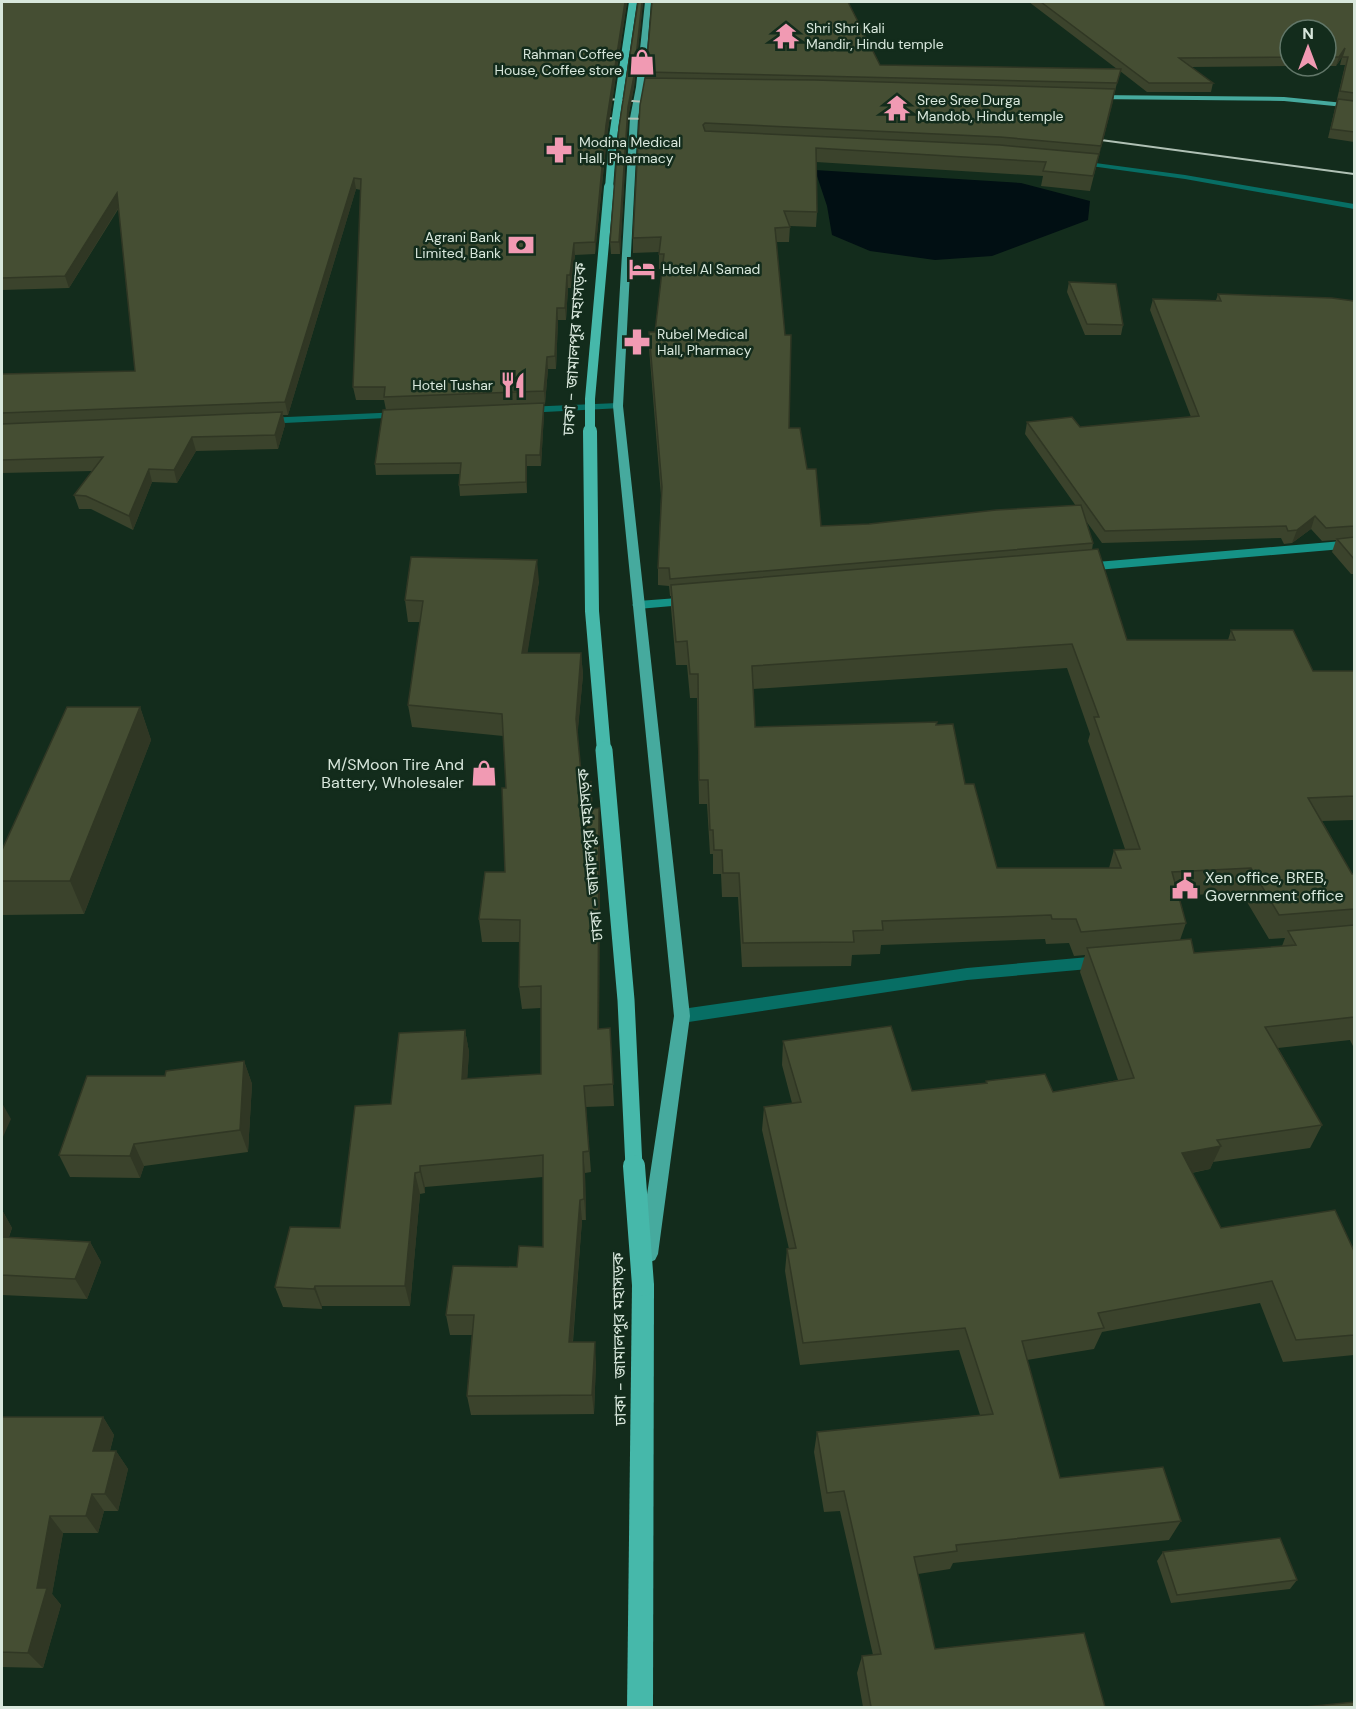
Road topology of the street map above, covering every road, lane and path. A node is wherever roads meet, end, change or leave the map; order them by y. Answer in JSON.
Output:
{"nodes":[{"id":1,"x":633,"y":2,"type":"edge"},
{"id":2,"x":648,"y":2,"type":"edge"},
{"id":3,"x":640,"y":87,"type":"junction"},
{"id":4,"x":652,"y":87,"type":"edge"},
{"id":5,"x":1090,"y":97,"type":"edge"},
{"id":6,"x":1354,"y":106,"type":"edge"},
{"id":7,"x":1069,"y":162,"type":"edge"},
{"id":8,"x":1354,"y":207,"type":"edge"},
{"id":9,"x":618,"y":406,"type":"junction"},
{"id":10,"x":511,"y":411,"type":"edge"},
{"id":11,"x":417,"y":415,"type":"edge"},
{"id":12,"x":250,"y":422,"type":"edge"},
{"id":13,"x":1354,"y":544,"type":"edge"},
{"id":14,"x":1072,"y":568,"type":"edge"},
{"id":15,"x":704,"y":600,"type":"edge"},
{"id":16,"x":638,"y":604,"type":"junction"},
{"id":17,"x":1120,"y":960,"type":"edge"},
{"id":18,"x":682,"y":1016,"type":"junction"},
{"id":19,"x":643,"y":1286,"type":"junction"},
{"id":20,"x":640,"y":1707,"type":"edge"}],
"edges":[{"from":1,"to":19,"type":"highway","name":"ঢাকা - জামালপুর মহাসড়ক","bridge":true},
{"from":2,"to":3,"type":"main road"},
{"from":3,"to":4,"type":"main road"},
{"from":3,"to":9,"type":"main road"},
{"from":5,"to":6,"type":"main road"},
{"from":7,"to":8,"type":"street"},
{"from":9,"to":10,"type":"street"},
{"from":9,"to":16,"type":"main road"},
{"from":11,"to":12,"type":"street"},
{"from":13,"to":14,"type":"main road"},
{"from":15,"to":16,"type":"main road"},
{"from":16,"to":18,"type":"main road"},
{"from":17,"to":18,"type":"street"},
{"from":18,"to":19,"type":"main road"},
{"from":19,"to":20,"type":"highway","name":"ঢাকা - জামালপুর মহাসড়ক"}]}
